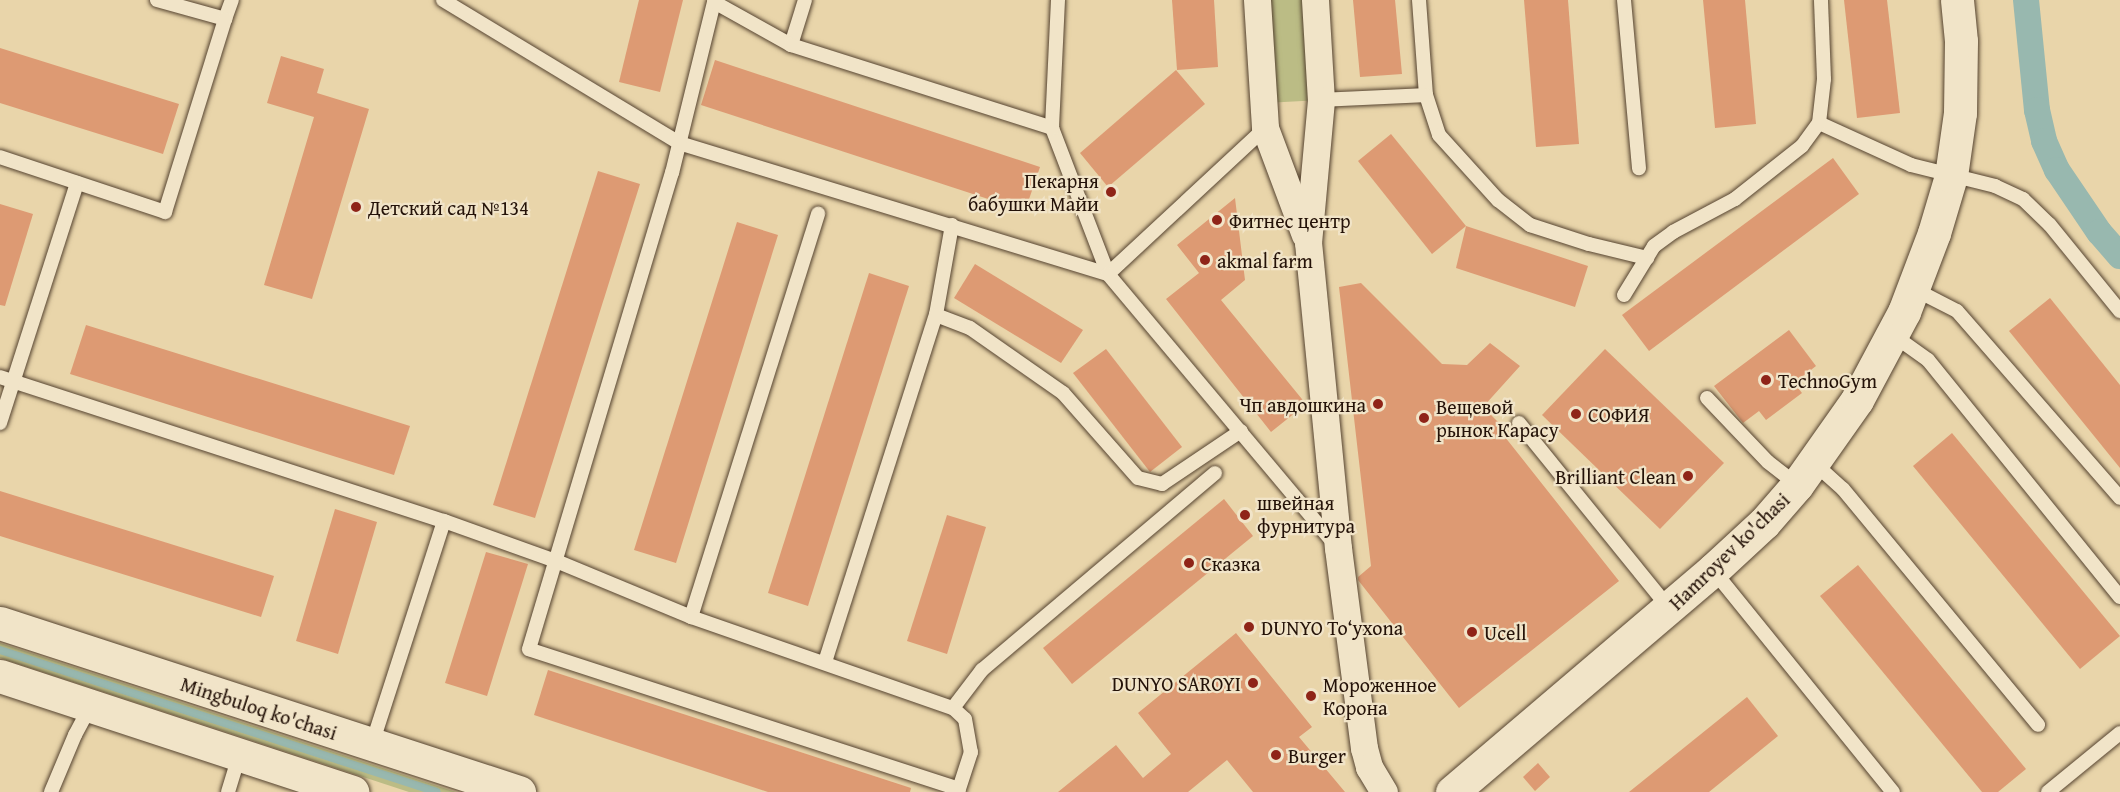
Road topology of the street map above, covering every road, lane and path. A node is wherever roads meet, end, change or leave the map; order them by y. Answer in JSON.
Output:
{"nodes":[{"id":1,"x":157,"y":0,"type":"edge"},
{"id":2,"x":232,"y":0,"type":"edge"},
{"id":3,"x":443,"y":0,"type":"edge"},
{"id":4,"x":805,"y":0,"type":"edge"},
{"id":5,"x":1058,"y":0,"type":"edge"},
{"id":6,"x":1257,"y":0,"type":"edge"},
{"id":7,"x":1315,"y":0,"type":"edge"},
{"id":8,"x":1419,"y":0,"type":"edge"},
{"id":9,"x":1624,"y":0,"type":"edge"},
{"id":10,"x":1821,"y":0,"type":"edge"},
{"id":11,"x":1957,"y":0,"type":"edge"},
{"id":12,"x":715,"y":1,"type":"edge"},
{"id":13,"x":225,"y":20,"type":"junction"},
{"id":14,"x":791,"y":45,"type":"junction"},
{"id":15,"x":1426,"y":95,"type":"junction"},
{"id":16,"x":1321,"y":100,"type":"junction"},
{"id":17,"x":1818,"y":123,"type":"junction"},
{"id":18,"x":1052,"y":128,"type":"junction"},
{"id":19,"x":1265,"y":128,"type":"junction"},
{"id":20,"x":679,"y":143,"type":"junction"},
{"id":21,"x":0,"y":158,"type":"edge"},
{"id":22,"x":1639,"y":168,"type":"dead end"},
{"id":23,"x":1951,"y":176,"type":"junction"},
{"id":24,"x":77,"y":183,"type":"junction"},
{"id":25,"x":818,"y":214,"type":"dead end"},
{"id":26,"x":952,"y":225,"type":"junction"},
{"id":27,"x":1308,"y":242,"type":"junction"},
{"id":28,"x":1647,"y":258,"type":"junction"},
{"id":29,"x":1108,"y":274,"type":"junction"},
{"id":30,"x":1914,"y":289,"type":"junction"},
{"id":31,"x":1624,"y":295,"type":"dead end"},
{"id":32,"x":2120,"y":311,"type":"edge"},
{"id":33,"x":936,"y":315,"type":"junction"},
{"id":34,"x":1893,"y":335,"type":"junction"},
{"id":35,"x":7,"y":379,"type":"edge"},
{"id":36,"x":1707,"y":398,"type":"dead end"},
{"id":37,"x":0,"y":423,"type":"edge"},
{"id":38,"x":1519,"y":423,"type":"dead end"},
{"id":39,"x":1241,"y":431,"type":"junction"},
{"id":40,"x":1215,"y":473,"type":"dead end"},
{"id":41,"x":1805,"y":474,"type":"junction"},
{"id":42,"x":2120,"y":498,"type":"edge"},
{"id":43,"x":444,"y":521,"type":"junction"},
{"id":44,"x":1338,"y":548,"type":"junction"},
{"id":45,"x":556,"y":561,"type":"junction"},
{"id":46,"x":1713,"y":570,"type":"junction"},
{"id":47,"x":2120,"y":597,"type":"edge"},
{"id":48,"x":1669,"y":608,"type":"junction"},
{"id":49,"x":691,"y":617,"type":"junction"},
{"id":50,"x":0,"y":623,"type":"edge"},
{"id":51,"x":825,"y":662,"type":"junction"},
{"id":52,"x":0,"y":676,"type":"edge"},
{"id":53,"x":91,"y":705,"type":"junction"},
{"id":54,"x":953,"y":708,"type":"junction"},
{"id":55,"x":2038,"y":725,"type":"dead end"},
{"id":56,"x":2120,"y":733,"type":"edge"},
{"id":57,"x":372,"y":744,"type":"junction"},
{"id":58,"x":239,"y":755,"type":"junction"},
{"id":59,"x":959,"y":791,"type":"edge"},
{"id":60,"x":51,"y":792,"type":"edge"},
{"id":61,"x":228,"y":792,"type":"edge"},
{"id":62,"x":352,"y":792,"type":"edge"},
{"id":63,"x":519,"y":792,"type":"edge"},
{"id":64,"x":1384,"y":792,"type":"edge"},
{"id":65,"x":1452,"y":792,"type":"edge"},
{"id":66,"x":1893,"y":792,"type":"edge"},
{"id":67,"x":2048,"y":792,"type":"edge"}],
"edges":[{"from":1,"to":13,"type":"lane"},
{"from":2,"to":13,"type":"lane"},
{"from":3,"to":20,"type":"lane"},
{"from":4,"to":14,"type":"lane"},
{"from":5,"to":18,"type":"lane"},
{"from":6,"to":19,"type":"street"},
{"from":7,"to":16,"type":"street"},
{"from":8,"to":15,"type":"lane"},
{"from":9,"to":22,"type":"lane"},
{"from":10,"to":17,"type":"lane"},
{"from":11,"to":23,"type":"main road","name":"Hamroyev ko'chasi"},
{"from":12,"to":14,"type":"lane"},
{"from":12,"to":20,"type":"lane"},
{"from":13,"to":24,"type":"lane"},
{"from":14,"to":18,"type":"lane"},
{"from":15,"to":16,"type":"lane"},
{"from":15,"to":28,"type":"lane"},
{"from":16,"to":27,"type":"street"},
{"from":17,"to":23,"type":"lane"},
{"from":17,"to":28,"type":"lane"},
{"from":18,"to":29,"type":"lane"},
{"from":19,"to":27,"type":"street"},
{"from":19,"to":29,"type":"lane"},
{"from":20,"to":26,"type":"lane"},
{"from":20,"to":45,"type":"lane"},
{"from":21,"to":24,"type":"lane"},
{"from":23,"to":30,"type":"main road","name":"Hamroyev ko'chasi"},
{"from":23,"to":32,"type":"lane"},
{"from":24,"to":35,"type":"lane"},
{"from":25,"to":49,"type":"lane"},
{"from":26,"to":29,"type":"lane"},
{"from":26,"to":33,"type":"lane"},
{"from":27,"to":44,"type":"street"},
{"from":28,"to":31,"type":"lane"},
{"from":29,"to":39,"type":"lane"},
{"from":30,"to":34,"type":"main road","name":"Hamroyev ko'chasi"},
{"from":30,"to":42,"type":"lane"},
{"from":33,"to":39,"type":"lane"},
{"from":33,"to":51,"type":"lane"},
{"from":34,"to":41,"type":"main road","name":"Hamroyev ko'chasi"},
{"from":34,"to":47,"type":"lane"},
{"from":35,"to":37,"type":"lane"},
{"from":35,"to":43,"type":"lane"},
{"from":36,"to":41,"type":"lane"},
{"from":38,"to":48,"type":"lane"},
{"from":39,"to":44,"type":"lane"},
{"from":40,"to":54,"type":"lane"},
{"from":41,"to":46,"type":"main road","name":"Hamroyev ko'chasi"},
{"from":41,"to":55,"type":"lane"},
{"from":43,"to":45,"type":"lane"},
{"from":43,"to":57,"type":"lane"},
{"from":44,"to":64,"type":"street"},
{"from":45,"to":49,"type":"lane"},
{"from":45,"to":59,"type":"lane"},
{"from":46,"to":48,"type":"main road","name":"Hamroyev ko'chasi"},
{"from":46,"to":66,"type":"lane"},
{"from":48,"to":65,"type":"main road","name":"Hamroyev ko'chasi"},
{"from":49,"to":51,"type":"lane"},
{"from":50,"to":57,"type":"main road","name":"Mingbuloq ko'chasi"},
{"from":51,"to":54,"type":"lane"},
{"from":52,"to":53,"type":"main road"},
{"from":53,"to":58,"type":"main road"},
{"from":53,"to":60,"type":"lane"},
{"from":54,"to":59,"type":"lane"},
{"from":56,"to":67,"type":"lane"},
{"from":57,"to":63,"type":"main road","name":"Mingbuloq ko'chasi"},
{"from":58,"to":61,"type":"lane"},
{"from":58,"to":62,"type":"main road"}]}
